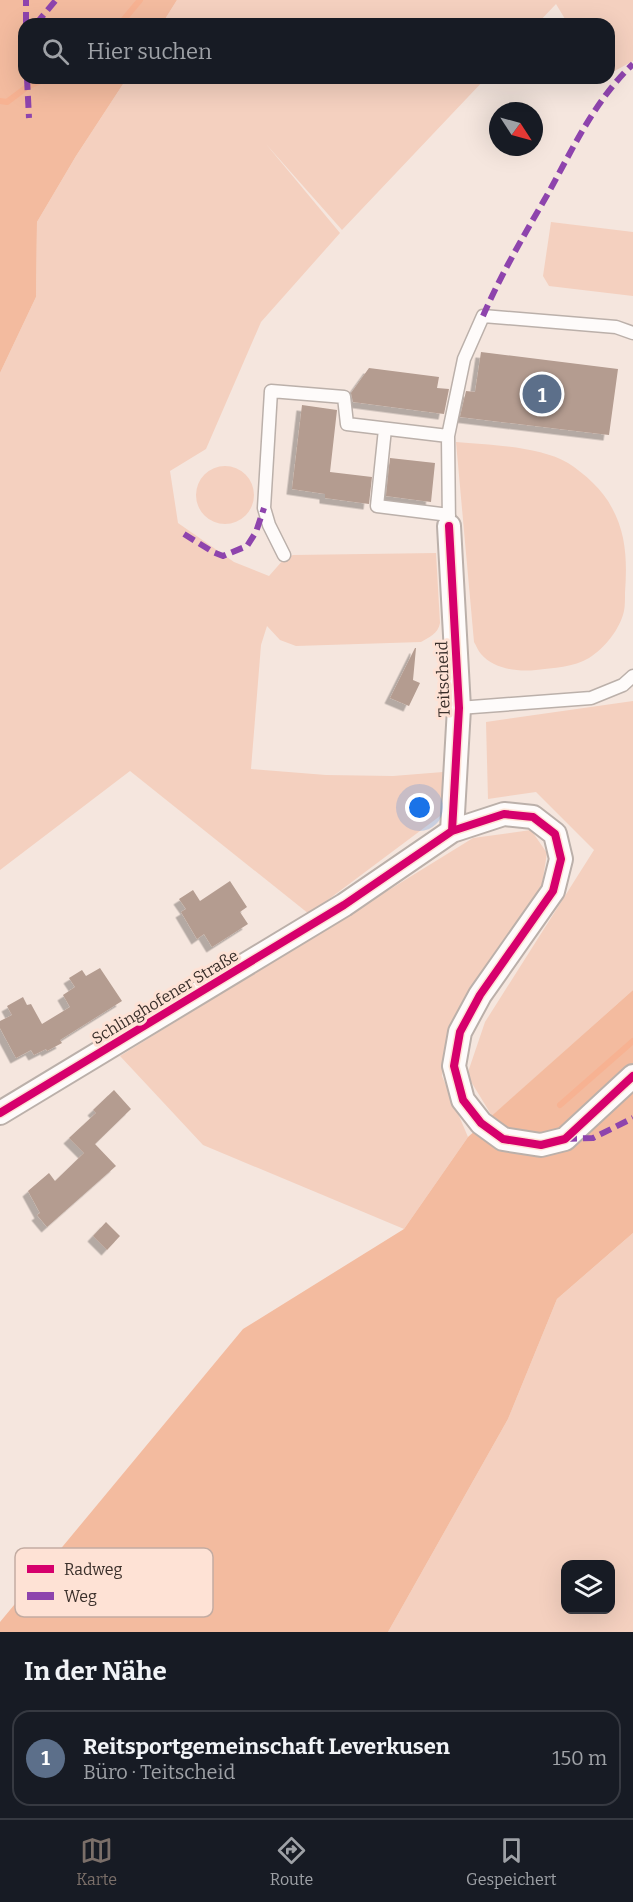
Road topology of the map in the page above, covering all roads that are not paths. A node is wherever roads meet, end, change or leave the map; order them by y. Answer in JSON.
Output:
{"nodes":[{"id":1,"x":633,"y":333,"type":"edge"},
{"id":2,"x":385,"y":429,"type":"junction"},
{"id":3,"x":448,"y":436,"type":"junction"},
{"id":4,"x":449,"y":521,"type":"junction"},
{"id":5,"x":284,"y":555,"type":"dead end"},
{"id":6,"x":633,"y":676,"type":"edge"},
{"id":7,"x":459,"y":708,"type":"junction"},
{"id":8,"x":452,"y":831,"type":"junction"},
{"id":9,"x":633,"y":1076,"type":"edge"},
{"id":10,"x":0,"y":1113,"type":"edge"}],
"edges":[{"from":1,"to":3,"type":"lane"},
{"from":2,"to":3,"type":"lane"},
{"from":2,"to":4,"type":"lane"},
{"from":2,"to":5,"type":"lane"},
{"from":3,"to":4,"type":"lane"},
{"from":4,"to":7,"type":"street","name":"Teitscheid"},
{"from":6,"to":7,"type":"lane"},
{"from":7,"to":8,"type":"street","name":"Teitscheid"},
{"from":8,"to":9,"type":"street","name":"Schlinghofener Straße"},
{"from":8,"to":10,"type":"street","name":"Schlinghofener Straße"}]}
